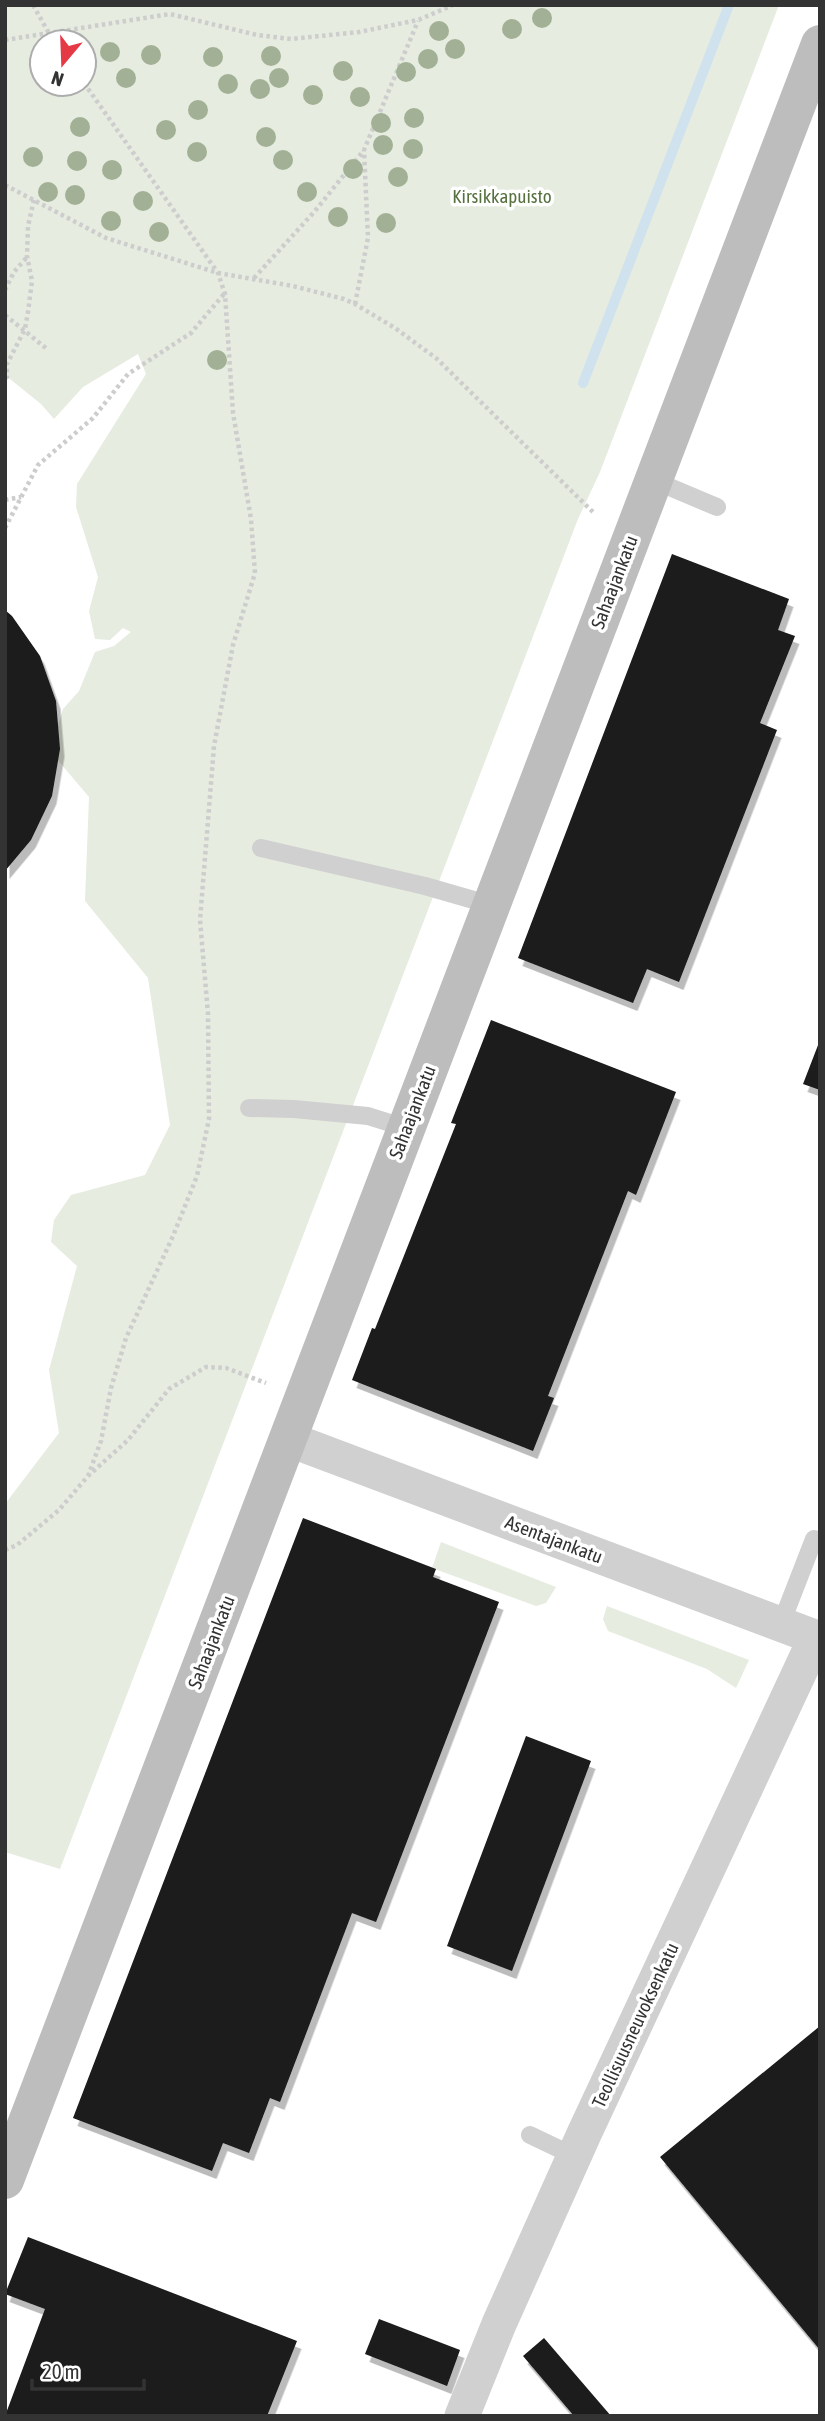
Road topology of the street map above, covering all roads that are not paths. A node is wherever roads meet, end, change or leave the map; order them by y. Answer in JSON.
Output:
{"nodes":[{"id":1,"x":818,"y":54,"type":"edge"},
{"id":2,"x":653,"y":480,"type":"junction"},
{"id":3,"x":718,"y":506,"type":"dead end"},
{"id":4,"x":261,"y":848,"type":"dead end"},
{"id":5,"x":491,"y":905,"type":"junction"},
{"id":6,"x":249,"y":1108,"type":"dead end"},
{"id":7,"x":406,"y":1128,"type":"junction"},
{"id":8,"x":288,"y":1439,"type":"junction"},
{"id":9,"x":814,"y":1539,"type":"dead end"},
{"id":10,"x":781,"y":1624,"type":"junction"},
{"id":11,"x":818,"y":1638,"type":"edge"},
{"id":12,"x":530,"y":2135,"type":"dead end"},
{"id":13,"x":575,"y":2156,"type":"junction"},
{"id":14,"x":5,"y":2180,"type":"edge"},
{"id":15,"x":462,"y":2416,"type":"edge"}],
"edges":[{"from":1,"to":2,"type":"main road","name":"Sahaajankatu"},
{"from":2,"to":3,"type":"lane"},
{"from":2,"to":5,"type":"main road","name":"Sahaajankatu"},
{"from":4,"to":5,"type":"lane"},
{"from":5,"to":7,"type":"main road","name":"Sahaajankatu"},
{"from":6,"to":7,"type":"lane"},
{"from":7,"to":8,"type":"main road","name":"Sahaajankatu"},
{"from":8,"to":10,"type":"street","name":"Asentajankatu"},
{"from":8,"to":14,"type":"main road","name":"Sahaajankatu"},
{"from":9,"to":10,"type":"lane"},
{"from":10,"to":11,"type":"street","name":"Asentajankatu"},
{"from":11,"to":13,"type":"street","name":"Teollisuusneuvoksenkatu"},
{"from":12,"to":13,"type":"lane"},
{"from":13,"to":15,"type":"street","name":"Teollisuusneuvoksenkatu"}]}
